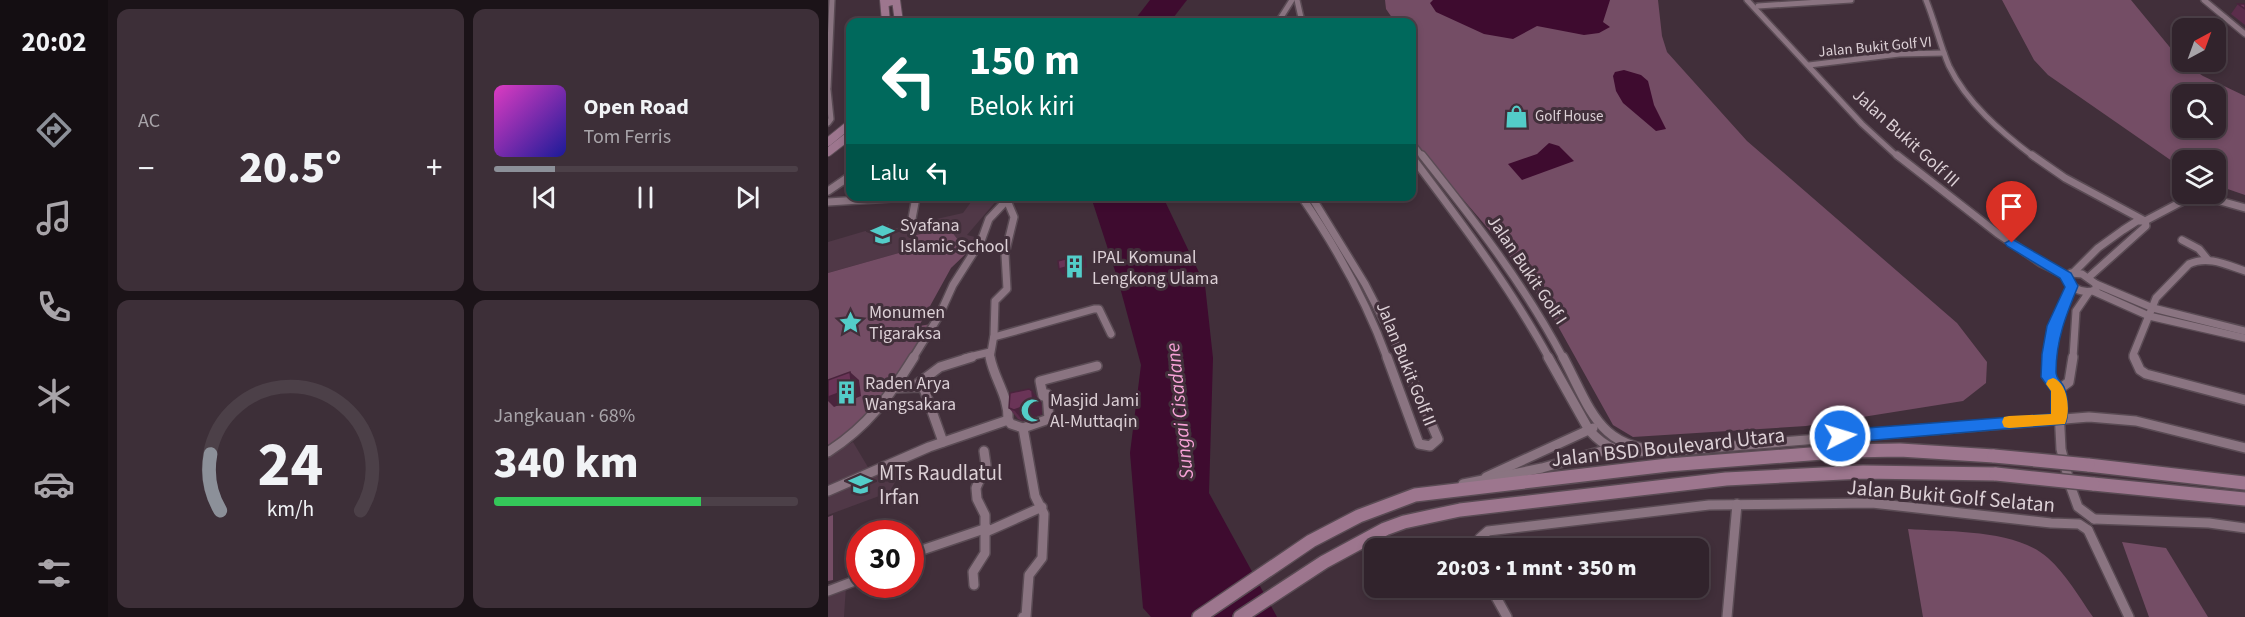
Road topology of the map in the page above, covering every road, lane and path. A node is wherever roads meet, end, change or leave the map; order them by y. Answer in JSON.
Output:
{"nodes":[{"id":1,"x":832,"y":0,"type":"edge"},
{"id":2,"x":896,"y":0,"type":"edge"},
{"id":3,"x":1292,"y":0,"type":"edge"},
{"id":4,"x":1297,"y":0,"type":"edge"},
{"id":5,"x":1747,"y":0,"type":"edge"},
{"id":6,"x":1753,"y":0,"type":"edge"},
{"id":7,"x":1851,"y":0,"type":"edge"},
{"id":8,"x":1921,"y":0,"type":"edge"},
{"id":9,"x":1926,"y":0,"type":"edge"},
{"id":10,"x":2204,"y":0,"type":"edge"},
{"id":11,"x":884,"y":1,"type":"edge"},
{"id":12,"x":1758,"y":6,"type":"junction"},
{"id":13,"x":1929,"y":8,"type":"junction"},
{"id":14,"x":1299,"y":11,"type":"junction"},
{"id":15,"x":1283,"y":13,"type":"junction"},
{"id":16,"x":886,"y":18,"type":"edge"},
{"id":17,"x":898,"y":18,"type":"edge"},
{"id":18,"x":1280,"y":18,"type":"edge"},
{"id":19,"x":1301,"y":18,"type":"edge"},
{"id":20,"x":1771,"y":23,"type":"junction"},
{"id":21,"x":830,"y":32,"type":"edge"},
{"id":22,"x":2245,"y":34,"type":"edge"},
{"id":23,"x":1944,"y":53,"type":"junction"},
{"id":24,"x":1809,"y":65,"type":"junction"},
{"id":25,"x":828,"y":89,"type":"edge"},
{"id":26,"x":828,"y":123,"type":"edge"},
{"id":27,"x":846,"y":127,"type":"edge"},
{"id":28,"x":846,"y":138,"type":"edge"},
{"id":29,"x":828,"y":142,"type":"edge"},
{"id":30,"x":1416,"y":148,"type":"edge"},
{"id":31,"x":828,"y":152,"type":"edge"},
{"id":32,"x":1416,"y":162,"type":"edge"},
{"id":33,"x":846,"y":179,"type":"edge"},
{"id":34,"x":828,"y":191,"type":"edge"},
{"id":35,"x":846,"y":201,"type":"edge"},
{"id":36,"x":915,"y":201,"type":"edge"},
{"id":37,"x":1003,"y":201,"type":"edge"},
{"id":38,"x":1006,"y":201,"type":"edge"},
{"id":39,"x":1304,"y":201,"type":"edge"},
{"id":40,"x":1314,"y":201,"type":"edge"},
{"id":41,"x":828,"y":202,"type":"edge"},
{"id":42,"x":2245,"y":208,"type":"edge"},
{"id":43,"x":2145,"y":221,"type":"junction"},
{"id":44,"x":911,"y":224,"type":"dead end"},
{"id":45,"x":2182,"y":240,"type":"dead end"},
{"id":46,"x":2208,"y":260,"type":"junction"},
{"id":47,"x":2245,"y":272,"type":"edge"},
{"id":48,"x":2071,"y":274,"type":"junction"},
{"id":49,"x":2089,"y":277,"type":"junction"},
{"id":50,"x":2072,"y":286,"type":"junction"},
{"id":51,"x":2093,"y":289,"type":"junction"},
{"id":52,"x":2151,"y":312,"type":"junction"},
{"id":53,"x":2245,"y":331,"type":"edge"},
{"id":54,"x":1111,"y":334,"type":"dead end"},
{"id":55,"x":994,"y":337,"type":"junction"},
{"id":56,"x":2245,"y":338,"type":"edge"},
{"id":57,"x":990,"y":352,"type":"junction"},
{"id":58,"x":1097,"y":366,"type":"dead end"},
{"id":59,"x":913,"y":387,"type":"junction"},
{"id":60,"x":895,"y":388,"type":"junction"},
{"id":61,"x":2058,"y":390,"type":"junction"},
{"id":62,"x":2245,"y":400,"type":"edge"},
{"id":63,"x":1008,"y":420,"type":"junction"},
{"id":64,"x":2059,"y":420,"type":"junction"},
{"id":65,"x":1599,"y":425,"type":"junction"},
{"id":66,"x":1023,"y":428,"type":"junction"},
{"id":67,"x":1590,"y":430,"type":"junction"},
{"id":68,"x":943,"y":442,"type":"junction"},
{"id":69,"x":2245,"y":448,"type":"edge"},
{"id":70,"x":1609,"y":449,"type":"junction"},
{"id":71,"x":984,"y":451,"type":"dead end"},
{"id":72,"x":1647,"y":451,"type":"junction"},
{"id":73,"x":828,"y":452,"type":"edge"},
{"id":74,"x":1480,"y":480,"type":"junction"},
{"id":75,"x":2245,"y":483,"type":"edge"},
{"id":76,"x":828,"y":491,"type":"edge"},
{"id":77,"x":1415,"y":495,"type":"junction"},
{"id":78,"x":2245,"y":499,"type":"edge"},
{"id":79,"x":1737,"y":504,"type":"junction"},
{"id":80,"x":1042,"y":507,"type":"junction"},
{"id":81,"x":2089,"y":516,"type":"junction"},
{"id":82,"x":2083,"y":527,"type":"junction"},
{"id":83,"x":2245,"y":528,"type":"edge"},
{"id":84,"x":986,"y":530,"type":"junction"},
{"id":85,"x":1480,"y":538,"type":"edge"},
{"id":86,"x":924,"y":549,"type":"edge"},
{"id":87,"x":846,"y":584,"type":"edge"},
{"id":88,"x":974,"y":585,"type":"dead end"},
{"id":89,"x":828,"y":591,"type":"edge"},
{"id":90,"x":1497,"y":598,"type":"edge"},
{"id":91,"x":2125,"y":614,"type":"edge"},
{"id":92,"x":1023,"y":617,"type":"edge"},
{"id":93,"x":1198,"y":617,"type":"edge"},
{"id":94,"x":1240,"y":617,"type":"edge"},
{"id":95,"x":1507,"y":617,"type":"edge"},
{"id":96,"x":1727,"y":617,"type":"edge"}],
"edges":[{"from":1,"to":21,"type":"street"},
{"from":2,"to":11,"type":"main road"},
{"from":2,"to":17,"type":"main road"},
{"from":3,"to":15,"type":"street"},
{"from":4,"to":14,"type":"street"},
{"from":5,"to":20,"type":"street","name":"Jalan Bukit Golf III"},
{"from":6,"to":12,"type":"street","name":"Jalan Bukit Golf III"},
{"from":7,"to":12,"type":"street"},
{"from":8,"to":13,"type":"street"},
{"from":9,"to":13,"type":"street"},
{"from":10,"to":22,"type":"street"},
{"from":11,"to":16,"type":"main road"},
{"from":12,"to":20,"type":"street","name":"Jalan Bukit Golf III"},
{"from":13,"to":23,"type":"street"},
{"from":14,"to":15,"type":"street"},
{"from":14,"to":19,"type":"street"},
{"from":15,"to":18,"type":"street"},
{"from":20,"to":24,"type":"street","name":"Jalan Bukit Golf III"},
{"from":21,"to":25,"type":"street"},
{"from":23,"to":24,"type":"street","name":"Jalan Bukit Golf VI"},
{"from":23,"to":43,"type":"street"},
{"from":24,"to":48,"type":"street","name":"Jalan Bukit Golf III"},
{"from":25,"to":26,"type":"street"},
{"from":27,"to":29,"type":"main road"},
{"from":28,"to":31,"type":"main road"},
{"from":30,"to":65,"type":"street","name":"Jalan Bukit Golf I"},
{"from":32,"to":67,"type":"street","name":"Jalan Bukit Golf I"},
{"from":33,"to":34,"type":"street"},
{"from":35,"to":41,"type":"street"},
{"from":36,"to":44,"type":"street"},
{"from":37,"to":60,"type":"street"},
{"from":38,"to":55,"type":"street"},
{"from":39,"to":40,"type":"street","name":"Jalan Bukit Golf II"},
{"from":42,"to":43,"type":"street"},
{"from":43,"to":48,"type":"street"},
{"from":43,"to":49,"type":"street"},
{"from":45,"to":46,"type":"street"},
{"from":46,"to":47,"type":"street"},
{"from":46,"to":52,"type":"street"},
{"from":48,"to":49,"type":"street","name":"Jalan Bukit Golf III"},
{"from":48,"to":50,"type":"street"},
{"from":49,"to":51,"type":"street"},
{"from":50,"to":51,"type":"street"},
{"from":50,"to":61,"type":"street"},
{"from":51,"to":52,"type":"street"},
{"from":51,"to":61,"type":"street"},
{"from":52,"to":53,"type":"street"},
{"from":52,"to":56,"type":"street"},
{"from":52,"to":62,"type":"street"},
{"from":54,"to":55,"type":"street"},
{"from":55,"to":57,"type":"street"},
{"from":57,"to":59,"type":"street"},
{"from":57,"to":63,"type":"street"},
{"from":58,"to":66,"type":"street"},
{"from":59,"to":60,"type":"street"},
{"from":59,"to":68,"type":"street"},
{"from":60,"to":73,"type":"street"},
{"from":61,"to":64,"type":"street"},
{"from":63,"to":66,"type":"street"},
{"from":63,"to":68,"type":"street"},
{"from":64,"to":69,"type":"street","name":"Jalan Bukit Golf I"},
{"from":64,"to":72,"type":"street","name":"Jalan Bukit Golf I"},
{"from":64,"to":81,"type":"street"},
{"from":65,"to":67,"type":"street","name":"Jalan Bukit Golf I"},
{"from":65,"to":72,"type":"street","name":"Jalan Bukit Golf I"},
{"from":66,"to":80,"type":"street"},
{"from":67,"to":70,"type":"street","name":"Jalan Bukit Golf I"},
{"from":67,"to":74,"type":"street","name":"Jalan Bukit Golf I"},
{"from":68,"to":76,"type":"street"},
{"from":70,"to":72,"type":"street","name":"Jalan Bukit Golf I"},
{"from":70,"to":74,"type":"street","name":"Jalan Bukit Golf I"},
{"from":71,"to":84,"type":"street"},
{"from":74,"to":77,"type":"street","name":"Jalan Bukit Golf I"},
{"from":75,"to":77,"type":"main road","name":"Jalan BSD Boulevard Utara","bridge":true},
{"from":77,"to":93,"type":"main road","name":"Jalan BSD Boulevard Utara"},
{"from":78,"to":94,"type":"main road","name":"Jalan BSD Boulevard Utara","bridge":true},
{"from":79,"to":82,"type":"street","name":"Jalan Bukit Golf Selatan"},
{"from":79,"to":85,"type":"street","name":"Jalan Bukit Golf Selatan"},
{"from":79,"to":96,"type":"street"},
{"from":80,"to":84,"type":"street"},
{"from":80,"to":92,"type":"street"},
{"from":81,"to":82,"type":"street"},
{"from":81,"to":83,"type":"street"},
{"from":82,"to":91,"type":"street"},
{"from":84,"to":86,"type":"street"},
{"from":84,"to":88,"type":"street"},
{"from":87,"to":89,"type":"street"},
{"from":90,"to":95,"type":"street"}]}
